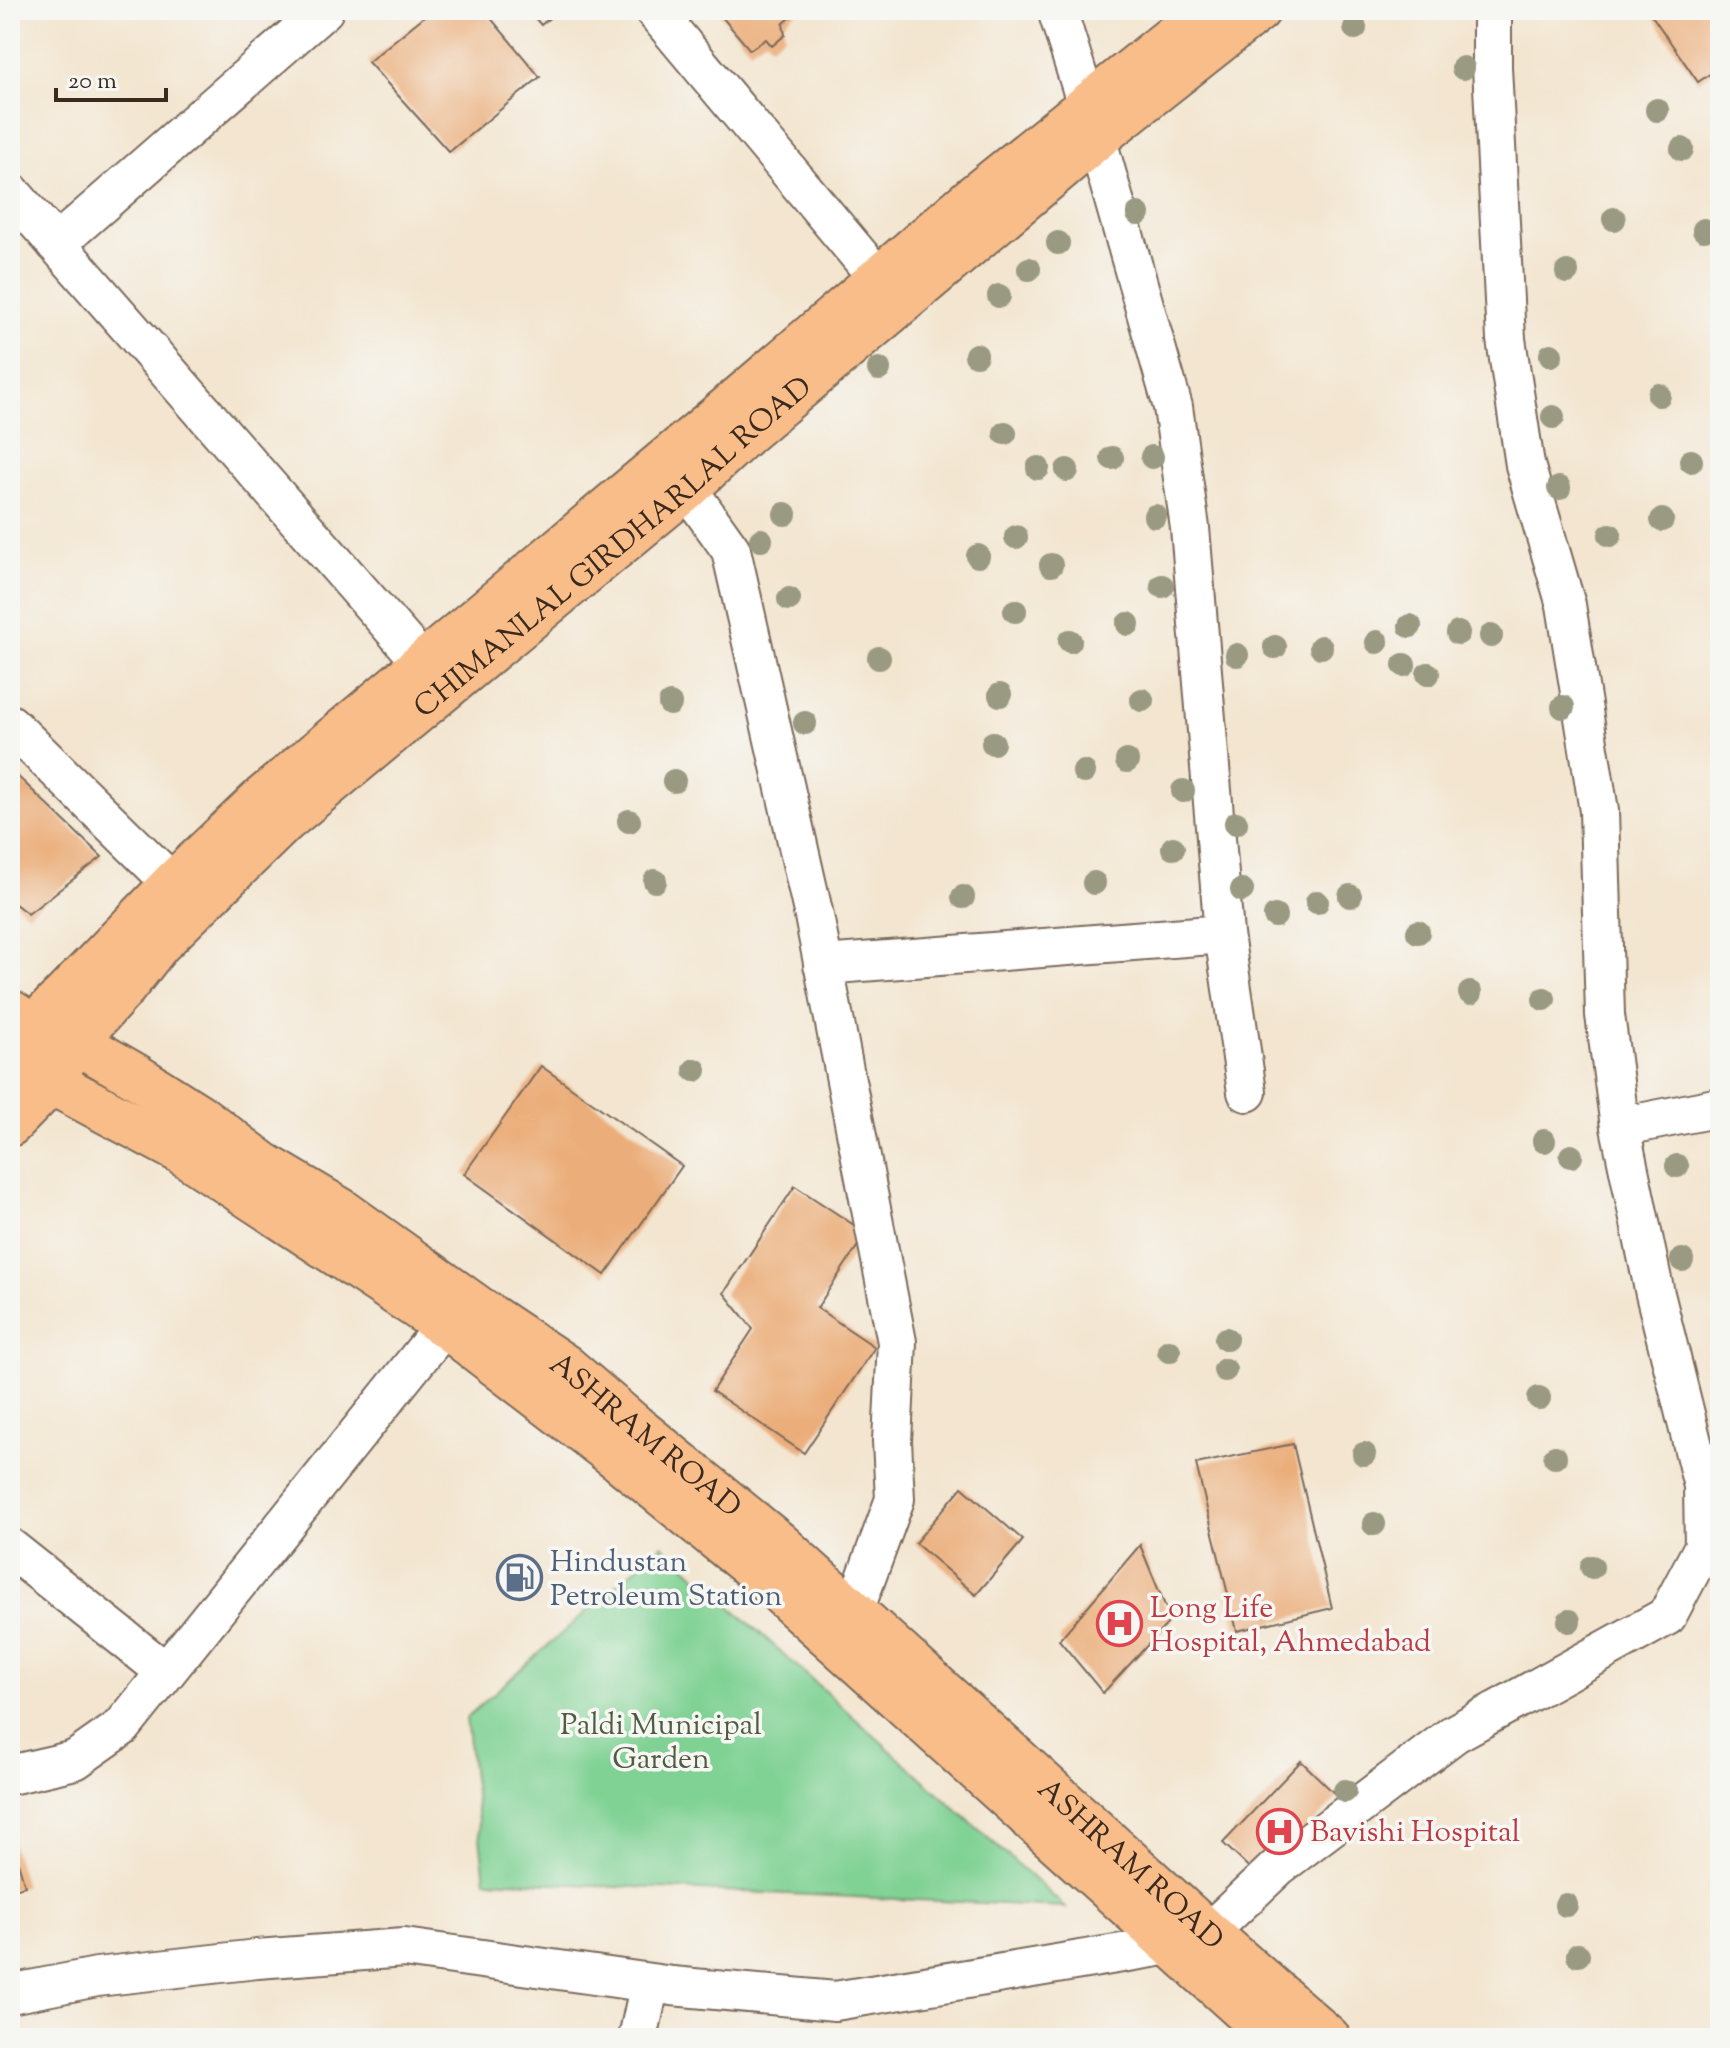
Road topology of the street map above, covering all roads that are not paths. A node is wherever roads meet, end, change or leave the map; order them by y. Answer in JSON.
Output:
{"nodes":[{"id":1,"x":324,"y":10,"type":"edge"},
{"id":2,"x":654,"y":10,"type":"edge"},
{"id":3,"x":1057,"y":10,"type":"edge"},
{"id":4,"x":1207,"y":10,"type":"edge"},
{"id":5,"x":1258,"y":10,"type":"edge"},
{"id":6,"x":1492,"y":10,"type":"edge"},
{"id":7,"x":1092,"y":122,"type":"junction"},
{"id":8,"x":10,"y":191,"type":"edge"},
{"id":9,"x":56,"y":244,"type":"junction"},
{"id":10,"x":879,"y":279,"type":"junction"},
{"id":11,"x":687,"y":488,"type":"junction"},
{"id":12,"x":423,"y":663,"type":"junction"},
{"id":13,"x":10,"y":724,"type":"edge"},
{"id":14,"x":173,"y":884,"type":"junction"},
{"id":15,"x":1224,"y":934,"type":"junction"},
{"id":16,"x":823,"y":965,"type":"junction"},
{"id":17,"x":75,"y":1041,"type":"junction"},
{"id":18,"x":15,"y":1044,"type":"edge"},
{"id":19,"x":51,"y":1082,"type":"junction"},
{"id":20,"x":1247,"y":1092,"type":"dead end"},
{"id":21,"x":1720,"y":1107,"type":"edge"},
{"id":22,"x":10,"y":1124,"type":"edge"},
{"id":23,"x":1620,"y":1127,"type":"junction"},
{"id":24,"x":445,"y":1325,"type":"junction"},
{"id":25,"x":10,"y":1548,"type":"edge"},
{"id":26,"x":854,"y":1611,"type":"junction"},
{"id":27,"x":166,"y":1672,"type":"junction"},
{"id":28,"x":10,"y":1775,"type":"edge"},
{"id":29,"x":1189,"y":1939,"type":"junction"},
{"id":30,"x":650,"y":1983,"type":"junction"},
{"id":31,"x":10,"y":1994,"type":"edge"},
{"id":32,"x":638,"y":2038,"type":"edge"},
{"id":33,"x":1275,"y":2038,"type":"edge"},
{"id":34,"x":1328,"y":2038,"type":"edge"}],
"edges":[{"from":1,"to":9,"type":"street"},
{"from":2,"to":10,"type":"street"},
{"from":3,"to":7,"type":"street"},
{"from":4,"to":7,"type":"main road","name":"CHIMANLAL GIRDHARLAL ROAD"},
{"from":5,"to":7,"type":"main road","name":"CHIMANLAL GIRDHARLAL ROAD"},
{"from":6,"to":23,"type":"street"},
{"from":7,"to":10,"type":"main road","name":"CHIMANLAL GIRDHARLAL ROAD"},
{"from":7,"to":11,"type":"main road","name":"CHIMANLAL GIRDHARLAL ROAD"},
{"from":7,"to":15,"type":"street"},
{"from":8,"to":9,"type":"street"},
{"from":9,"to":12,"type":"street"},
{"from":10,"to":12,"type":"main road","name":"CHIMANLAL GIRDHARLAL ROAD"},
{"from":11,"to":16,"type":"street"},
{"from":11,"to":17,"type":"main road","name":"CHIMANLAL GIRDHARLAL ROAD"},
{"from":12,"to":14,"type":"main road","name":"CHIMANLAL GIRDHARLAL ROAD"},
{"from":13,"to":14,"type":"street"},
{"from":14,"to":18,"type":"main road","name":"CHIMANLAL GIRDHARLAL ROAD"},
{"from":15,"to":16,"type":"street"},
{"from":15,"to":20,"type":"street"},
{"from":16,"to":26,"type":"street"},
{"from":17,"to":18,"type":"main road","name":"ASHRAM ROAD"},
{"from":17,"to":19,"type":"main road","name":"CHIMANLAL GIRDHARLAL ROAD"},
{"from":17,"to":26,"type":"main road","name":"ASHRAM ROAD"},
{"from":18,"to":19,"type":"main road","name":"ASHRAM ROAD"},
{"from":19,"to":22,"type":"main road","name":"CHIMANLAL GIRDHARLAL ROAD"},
{"from":19,"to":24,"type":"main road","name":"ASHRAM ROAD"},
{"from":21,"to":23,"type":"street"},
{"from":23,"to":29,"type":"street"},
{"from":24,"to":27,"type":"street"},
{"from":24,"to":29,"type":"main road","name":"ASHRAM ROAD"},
{"from":25,"to":27,"type":"street"},
{"from":26,"to":29,"type":"main road","name":"ASHRAM ROAD"},
{"from":27,"to":28,"type":"street"},
{"from":29,"to":30,"type":"street"},
{"from":29,"to":33,"type":"main road","name":"ASHRAM ROAD"},
{"from":29,"to":34,"type":"main road","name":"ASHRAM ROAD"},
{"from":30,"to":31,"type":"street"},
{"from":30,"to":32,"type":"street"}]}
